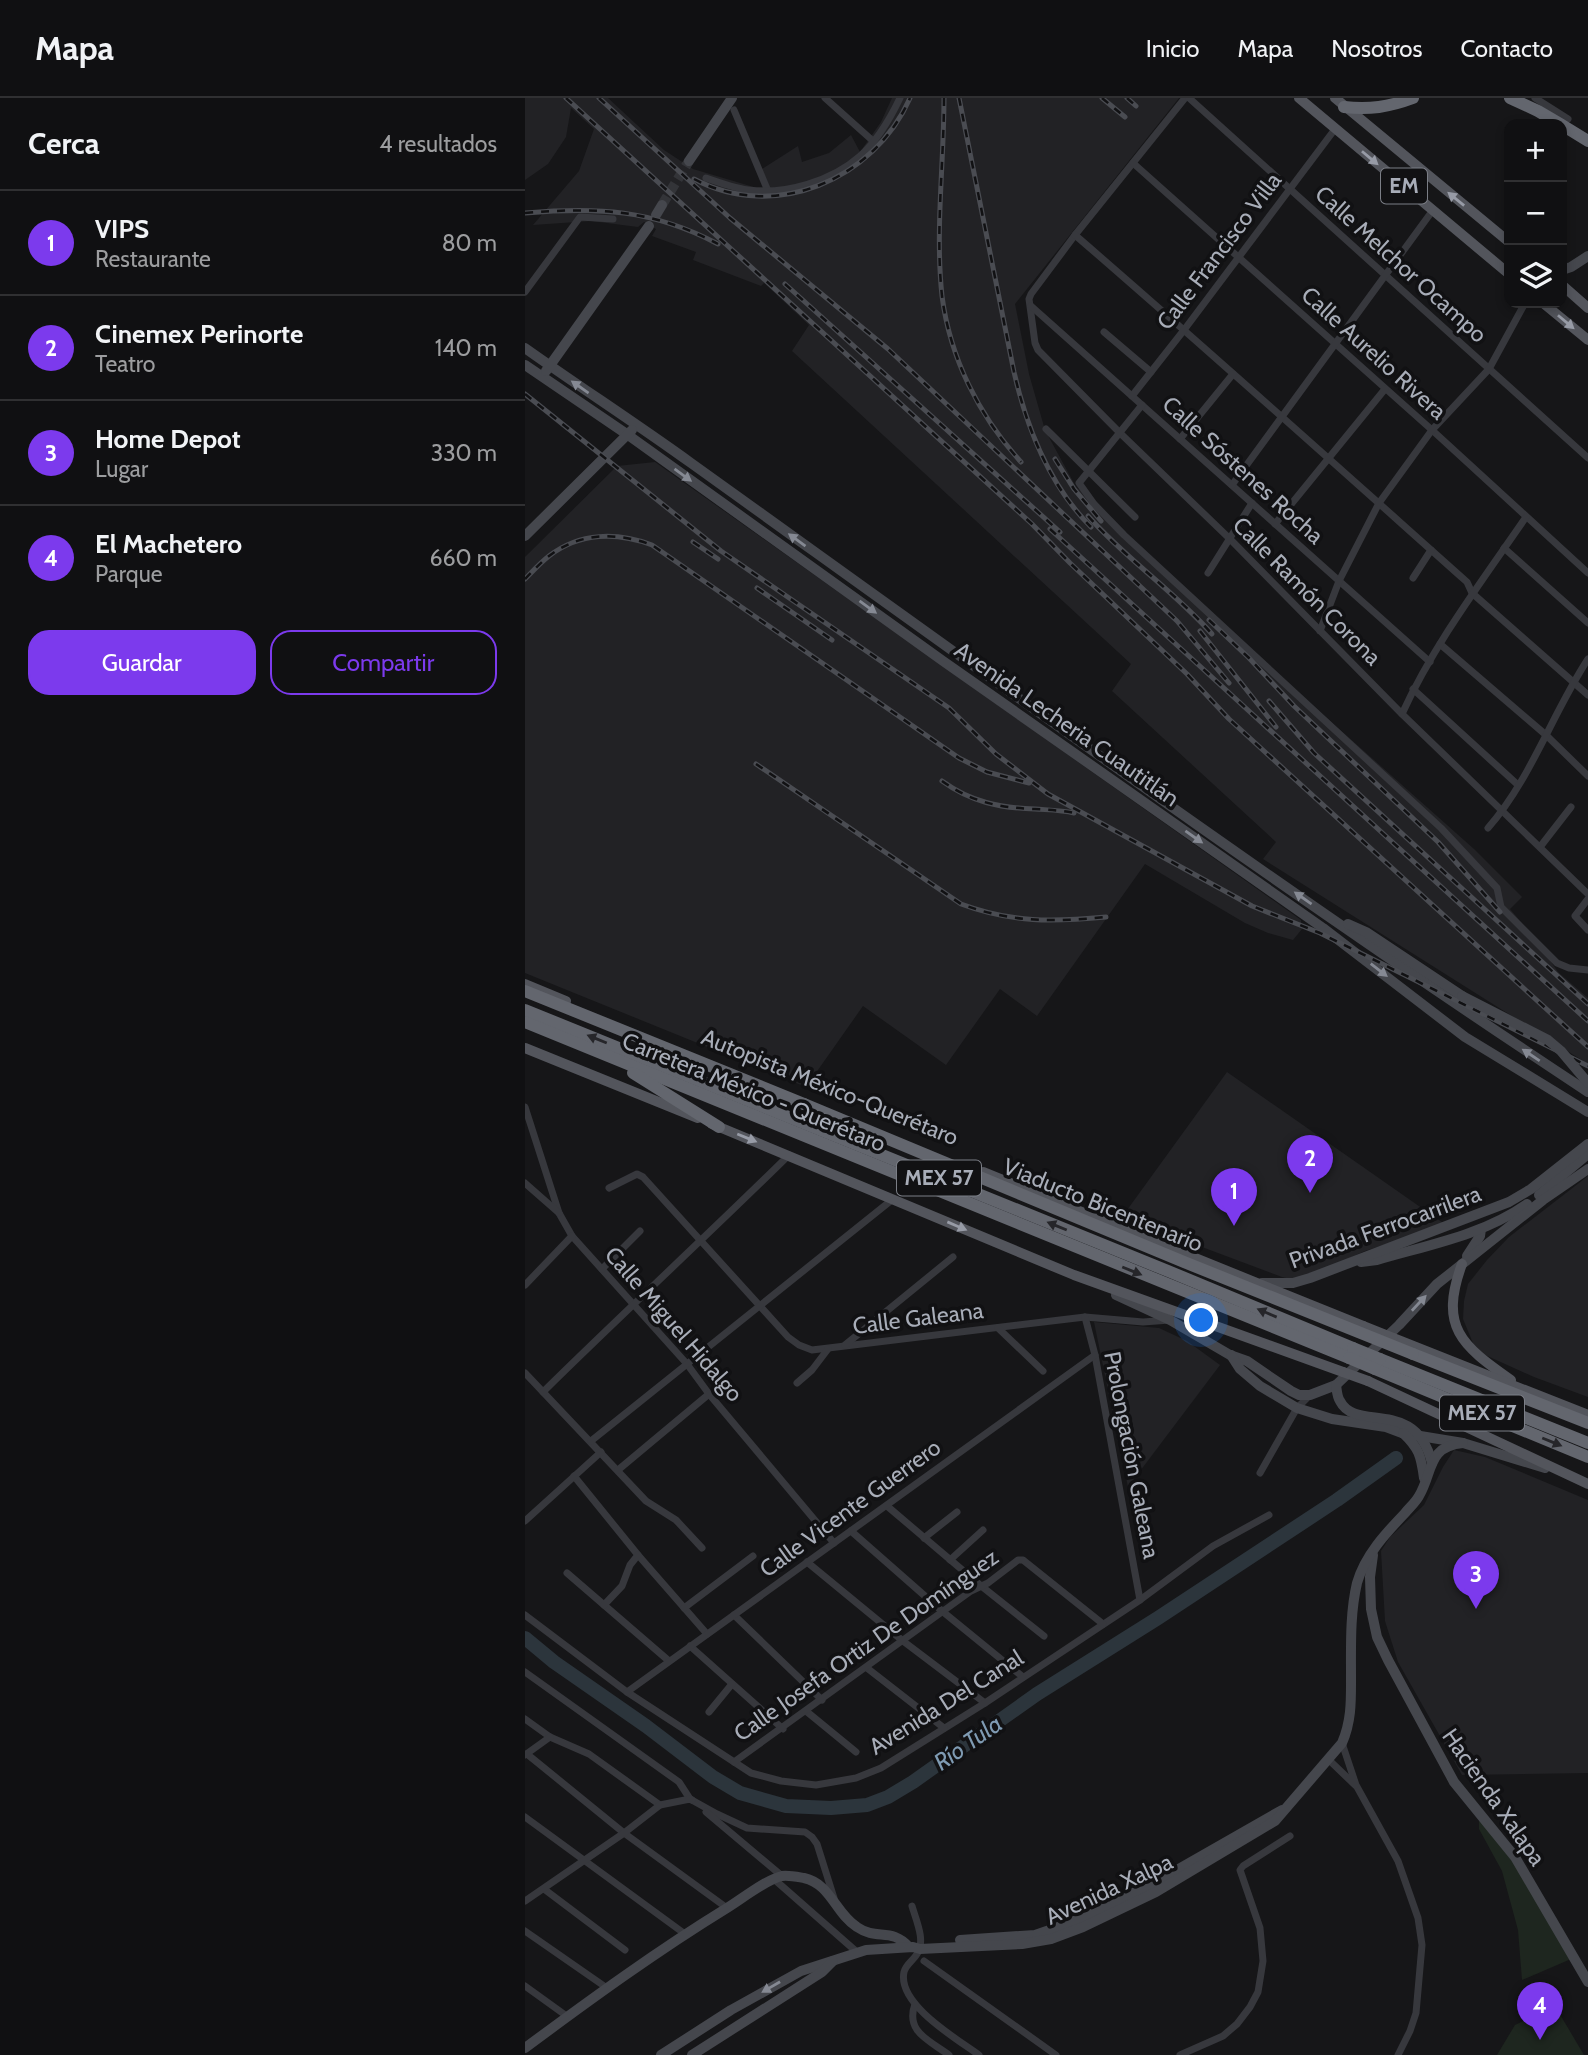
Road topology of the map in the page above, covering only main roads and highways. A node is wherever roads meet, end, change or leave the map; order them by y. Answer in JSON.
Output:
{"nodes":[{"id":1,"x":731,"y":98,"type":"edge"},
{"id":2,"x":1299,"y":98,"type":"edge"},
{"id":3,"x":1413,"y":98,"type":"edge"},
{"id":4,"x":1510,"y":98,"type":"edge"},
{"id":5,"x":1341,"y":101,"type":"edge"},
{"id":6,"x":1555,"y":119,"type":"edge"},
{"id":7,"x":1567,"y":126,"type":"edge"},
{"id":8,"x":1588,"y":141,"type":"edge"},
{"id":9,"x":689,"y":161,"type":"tunnel mouth"},
{"id":10,"x":649,"y":226,"type":"dead end"},
{"id":11,"x":1504,"y":238,"type":"edge"},
{"id":12,"x":1588,"y":256,"type":"edge"},
{"id":13,"x":1567,"y":268,"type":"edge"},
{"id":14,"x":1504,"y":270,"type":"edge"},
{"id":15,"x":1567,"y":289,"type":"edge"},
{"id":16,"x":1549,"y":308,"type":"edge"},
{"id":17,"x":1588,"y":308,"type":"edge"},
{"id":18,"x":1588,"y":340,"type":"edge"},
{"id":19,"x":525,"y":348,"type":"edge"},
{"id":20,"x":525,"y":365,"type":"edge"},
{"id":21,"x":549,"y":365,"type":"junction"},
{"id":22,"x":541,"y":376,"type":"junction"},
{"id":23,"x":636,"y":426,"type":"junction"},
{"id":24,"x":628,"y":435,"type":"junction"},
{"id":25,"x":525,"y":536,"type":"edge"},
{"id":26,"x":950,"y":650,"type":"junction"},
{"id":27,"x":943,"y":661,"type":"junction"},
{"id":28,"x":1332,"y":918,"type":"junction"},
{"id":29,"x":525,"y":984,"type":"edge"},
{"id":30,"x":525,"y":991,"type":"edge"},
{"id":31,"x":525,"y":1010,"type":"edge"},
{"id":32,"x":525,"y":1022,"type":"edge"},
{"id":33,"x":525,"y":1048,"type":"edge"},
{"id":34,"x":604,"y":1054,"type":"junction"},
{"id":35,"x":687,"y":1075,"type":"junction"},
{"id":36,"x":1588,"y":1083,"type":"edge"},
{"id":37,"x":1588,"y":1092,"type":"edge"},
{"id":38,"x":1588,"y":1112,"type":"edge"},
{"id":39,"x":843,"y":1118,"type":"junction"},
{"id":40,"x":719,"y":1127,"type":"junction"},
{"id":41,"x":1588,"y":1143,"type":"edge"},
{"id":42,"x":1588,"y":1154,"type":"edge"},
{"id":43,"x":1588,"y":1169,"type":"edge"},
{"id":44,"x":1012,"y":1184,"type":"junction"},
{"id":45,"x":1481,"y":1229,"type":"junction"},
{"id":46,"x":1343,"y":1264,"type":"junction"},
{"id":47,"x":1462,"y":1264,"type":"junction"},
{"id":48,"x":1168,"y":1271,"type":"junction"},
{"id":49,"x":1074,"y":1275,"type":"junction"},
{"id":50,"x":1247,"y":1281,"type":"junction"},
{"id":51,"x":1351,"y":1353,"type":"junction"},
{"id":52,"x":1230,"y":1355,"type":"junction"},
{"id":53,"x":1378,"y":1364,"type":"junction"},
{"id":54,"x":1336,"y":1385,"type":"junction"},
{"id":55,"x":1528,"y":1391,"type":"junction"},
{"id":56,"x":1588,"y":1415,"type":"edge"},
{"id":57,"x":1588,"y":1423,"type":"edge"},
{"id":58,"x":1402,"y":1433,"type":"junction"},
{"id":59,"x":1421,"y":1435,"type":"junction"},
{"id":60,"x":1463,"y":1443,"type":"junction"},
{"id":61,"x":1588,"y":1443,"type":"edge"},
{"id":62,"x":1588,"y":1457,"type":"edge"},
{"id":63,"x":1432,"y":1463,"type":"junction"},
{"id":64,"x":1560,"y":1472,"type":"junction"},
{"id":65,"x":1425,"y":1482,"type":"junction"},
{"id":66,"x":1588,"y":1484,"type":"edge"},
{"id":67,"x":1375,"y":1547,"type":"junction"},
{"id":68,"x":916,"y":1946,"type":"junction"},
{"id":69,"x":833,"y":1961,"type":"junction"},
{"id":70,"x":1588,"y":1982,"type":"edge"},
{"id":71,"x":526,"y":2046,"type":"edge"},
{"id":72,"x":661,"y":2055,"type":"edge"},
{"id":73,"x":692,"y":2055,"type":"edge"}],
"edges":[{"from":1,"to":9,"type":"main road"},
{"from":2,"to":14,"type":"main road","number":"EM","one_way":true},
{"from":3,"to":5,"type":"highway"},
{"from":4,"to":6,"type":"highway"},
{"from":11,"to":5,"type":"main road","number":"EM","one_way":true},
{"from":7,"to":8,"type":"highway"},
{"from":10,"to":21,"type":"main road"},
{"from":12,"to":13,"type":"main road"},
{"from":15,"to":17,"type":"main road"},
{"from":16,"to":18,"type":"main road","one_way":true},
{"from":19,"to":21,"type":"main road","name":"Avenida Lecheria Cuautitlán"},
{"from":20,"to":22,"type":"main road","name":"Avenida Lecheria Cuautitlán"},
{"from":21,"to":22,"type":"main road"},
{"from":23,"to":21,"type":"main road","name":"Avenida Lecheria Cuautitlán","one_way":true},
{"from":22,"to":24,"type":"main road","name":"Avenida Lecheria Cuautitlán"},
{"from":23,"to":24,"type":"main road"},
{"from":26,"to":23,"type":"main road","name":"Avenida Lecheria Cuautitlán","one_way":true},
{"from":24,"to":25,"type":"main road"},
{"from":24,"to":27,"type":"main road","name":"Avenida Lecheria Cuautitlán","one_way":true},
{"from":26,"to":27,"type":"main road"},
{"from":28,"to":26,"type":"main road","name":"Avenida Lecheria Cuautitlán","one_way":true},
{"from":27,"to":38,"type":"main road","name":"Avenida Lecheria Cuautitlán","one_way":true},
{"from":28,"to":36,"type":"main road","bridge":true},
{"from":37,"to":28,"type":"main road","name":"Avenida Lecheria Cuautitlán","one_way":true},
{"from":29,"to":39,"type":"main road","name":"Autopista México-Querétaro"},
{"from":30,"to":39,"type":"highway","name":"Viaducto Bicentenario","bridge":true},
{"from":35,"to":31,"type":"highway","name":"Carretera México - Querétaro","number":"MEX 57","one_way":true},
{"from":32,"to":34,"type":"highway","name":"Carretera México - Querétaro","number":"MEX 57"},
{"from":33,"to":40,"type":"main road"},
{"from":34,"to":40,"type":"highway"},
{"from":34,"to":51,"type":"highway","name":"Carretera México - Querétaro","number":"MEX 57","one_way":true},
{"from":35,"to":39,"type":"highway"},
{"from":48,"to":35,"type":"highway","name":"Carretera México - Querétaro","number":"MEX 57","one_way":true},
{"from":39,"to":44,"type":"main road","name":"Autopista México-Querétaro"},
{"from":39,"to":57,"type":"highway","name":"Viaducto Bicentenario","bridge":true},
{"from":40,"to":49,"type":"main road","one_way":true},
{"from":41,"to":46,"type":"main road","name":"Privada Ferrocarrilera"},
{"from":42,"to":45,"type":"main road"},
{"from":43,"to":47,"type":"main road","name":"Privada Ferrocarrilera"},
{"from":44,"to":48,"type":"highway"},
{"from":44,"to":50,"type":"main road","name":"Autopista México-Querétaro"},
{"from":45,"to":46,"type":"main road"},
{"from":45,"to":47,"type":"main road"},
{"from":46,"to":50,"type":"main road","name":"Privada Ferrocarrilera"},
{"from":54,"to":47,"type":"main road","name":"Privada Ferrocarrilera","one_way":true},
{"from":47,"to":55,"type":"main road"},
{"from":51,"to":48,"type":"highway","name":"Carretera México - Querétaro","number":"MEX 57","one_way":true},
{"from":49,"to":52,"type":"main road"},
{"from":49,"to":64,"type":"main road","bridge":true},
{"from":50,"to":55,"type":"main road","name":"Autopista México-Querétaro","bridge":true},
{"from":51,"to":53,"type":"highway","name":"Carretera México - Querétaro","number":"MEX 57","bridge":true},
{"from":52,"to":54,"type":"main road"},
{"from":52,"to":58,"type":"main road"},
{"from":53,"to":61,"type":"highway","name":"Carretera México - Querétaro","number":"MEX 57"},
{"from":53,"to":62,"type":"highway","name":"Carretera México - Querétaro","number":"MEX 57","one_way":true},
{"from":54,"to":59,"type":"main road"},
{"from":55,"to":56,"type":"main road"},
{"from":58,"to":59,"type":"main road"},
{"from":58,"to":65,"type":"main road"},
{"from":59,"to":60,"type":"main road"},
{"from":59,"to":63,"type":"main road"},
{"from":60,"to":63,"type":"main road"},
{"from":60,"to":64,"type":"main road"},
{"from":63,"to":65,"type":"main road","name":"Avenida Xalpa"},
{"from":64,"to":66,"type":"main road"},
{"from":65,"to":67,"type":"main road","name":"Avenida Xalpa"},
{"from":67,"to":68,"type":"main road","name":"Avenida Xalpa"},
{"from":67,"to":70,"type":"main road","name":"Hacienda Xalapa"},
{"from":68,"to":69,"type":"main road","name":"Avenida Xalpa"},
{"from":68,"to":71,"type":"main road"},
{"from":69,"to":72,"type":"main road","name":"Avenida Xalpa","one_way":true},
{"from":69,"to":73,"type":"main road"}]}
